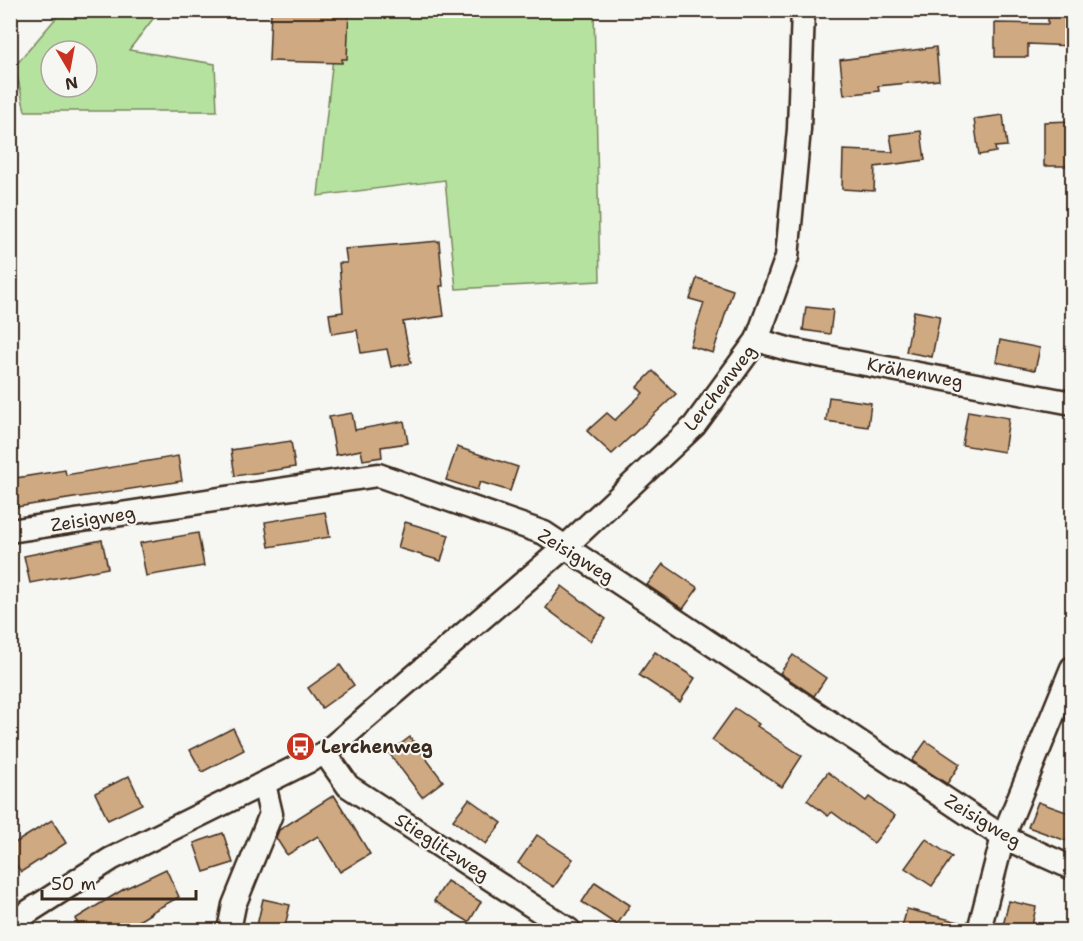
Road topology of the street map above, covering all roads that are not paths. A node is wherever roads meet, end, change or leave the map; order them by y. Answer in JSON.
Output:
{"nodes":[{"id":1,"x":803,"y":10,"type":"edge"},
{"id":2,"x":757,"y":340,"type":"junction"},
{"id":3,"x":1072,"y":403,"type":"edge"},
{"id":4,"x":10,"y":531,"type":"edge"},
{"id":5,"x":565,"y":547,"type":"junction"},
{"id":6,"x":1072,"y":668,"type":"edge"},
{"id":7,"x":325,"y":753,"type":"junction"},
{"id":8,"x":264,"y":784,"type":"junction"},
{"id":9,"x":1003,"y":837,"type":"junction"},
{"id":10,"x":1072,"y":868,"type":"edge"},
{"id":11,"x":10,"y":927,"type":"edge"},
{"id":12,"x":229,"y":930,"type":"edge"},
{"id":13,"x":569,"y":930,"type":"edge"},
{"id":14,"x":979,"y":930,"type":"edge"}],
"edges":[{"from":1,"to":2,"type":"street","name":"Lerchenweg"},
{"from":2,"to":3,"type":"street","name":"Krähenweg"},
{"from":2,"to":5,"type":"street","name":"Lerchenweg"},
{"from":4,"to":5,"type":"street","name":"Zeisigweg"},
{"from":5,"to":7,"type":"street","name":"Lerchenweg"},
{"from":5,"to":9,"type":"street","name":"Zeisigweg"},
{"from":6,"to":9,"type":"street"},
{"from":7,"to":8,"type":"street","name":"Lerchenweg"},
{"from":7,"to":13,"type":"street","name":"Stieglitzweg"},
{"from":8,"to":11,"type":"street","name":"Lerchenweg"},
{"from":8,"to":12,"type":"street"},
{"from":9,"to":10,"type":"street","name":"Zeisigweg"},
{"from":9,"to":14,"type":"street"}]}
